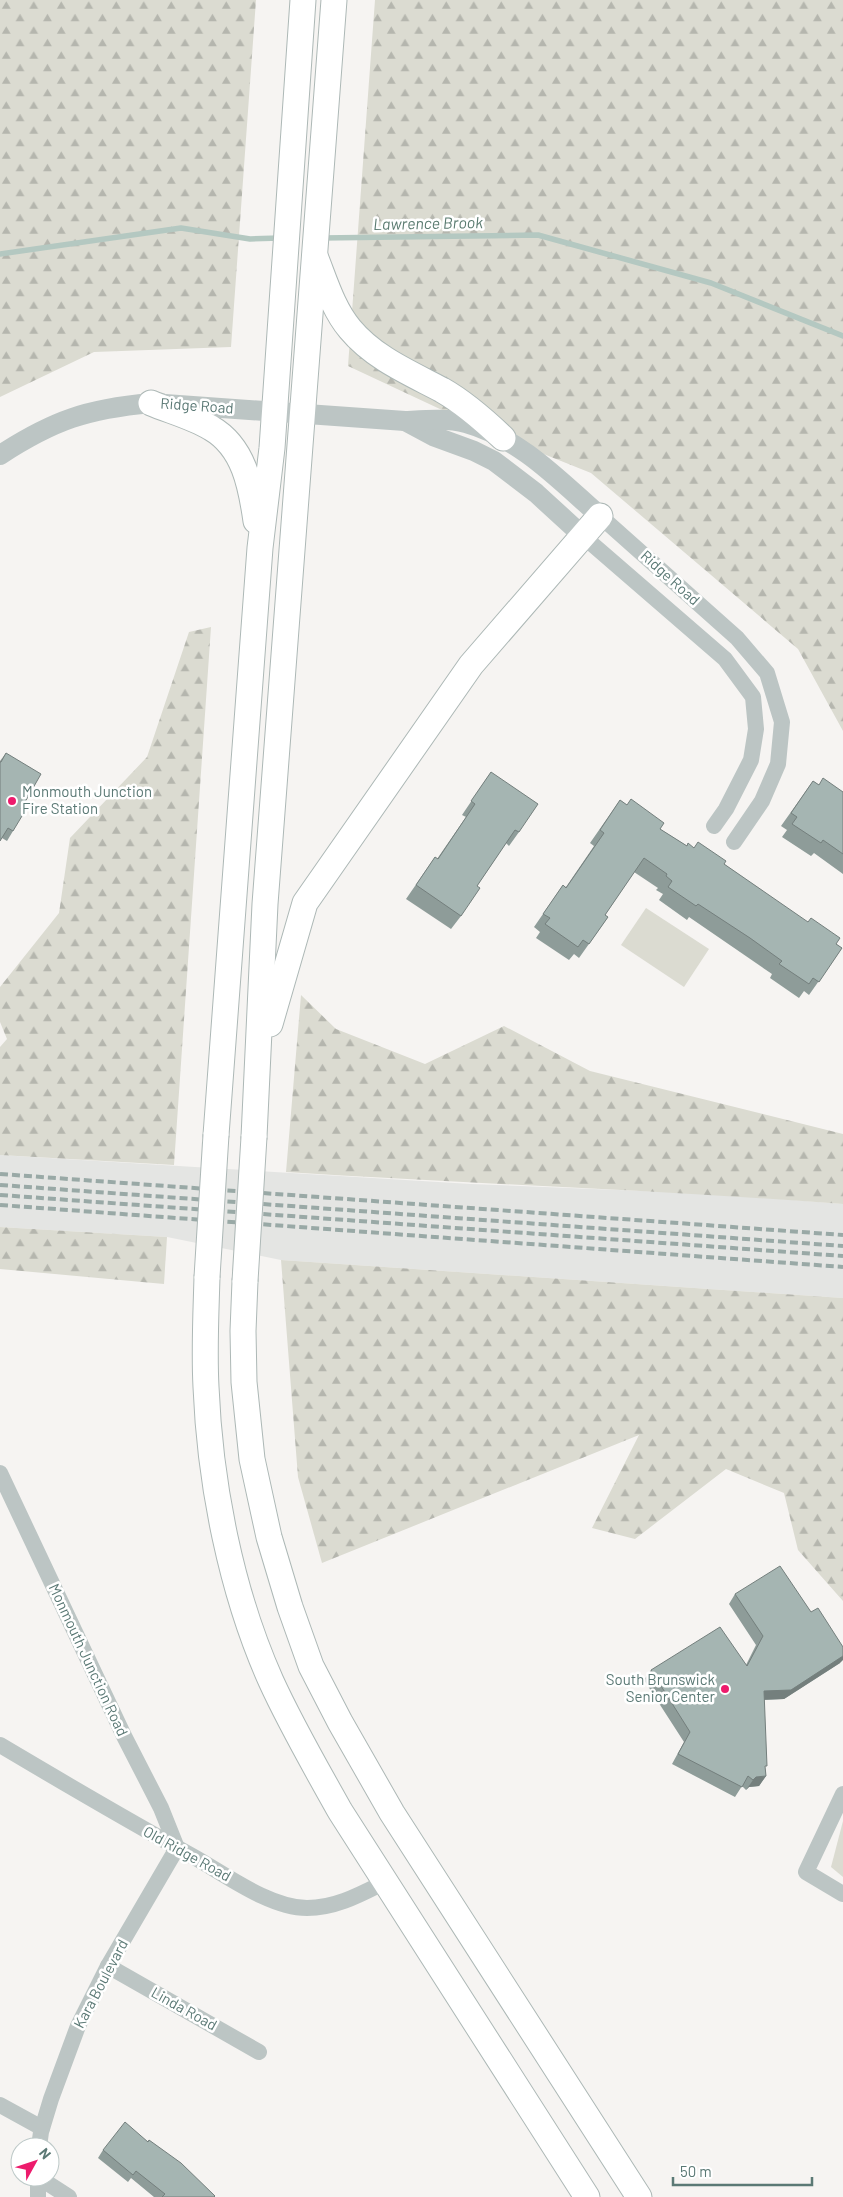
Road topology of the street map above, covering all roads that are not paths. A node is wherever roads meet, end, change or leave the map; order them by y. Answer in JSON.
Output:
{"nodes":[{"id":1,"x":303,"y":0,"type":"edge"},
{"id":2,"x":334,"y":0,"type":"edge"},
{"id":3,"x":313,"y":252,"type":"junction"},
{"id":4,"x":150,"y":403,"type":"junction"},
{"id":5,"x":274,"y":410,"type":"junction"},
{"id":6,"x":301,"y":413,"type":"junction"},
{"id":7,"x":405,"y":421,"type":"junction"},
{"id":8,"x":503,"y":438,"type":"junction"},
{"id":9,"x":0,"y":456,"type":"edge"},
{"id":10,"x":600,"y":516,"type":"junction"},
{"id":11,"x":584,"y":537,"type":"junction"},
{"id":12,"x":260,"y":548,"type":"junction"},
{"id":13,"x":714,"y":826,"type":"dead end"},
{"id":14,"x":734,"y":842,"type":"dead end"},
{"id":15,"x":257,"y":1085,"type":"junction"},
{"id":16,"x":0,"y":1473,"type":"edge"},
{"id":17,"x":0,"y":1745,"type":"edge"},
{"id":18,"x":843,"y":1794,"type":"edge"},
{"id":19,"x":176,"y":1848,"type":"junction"},
{"id":20,"x":385,"y":1882,"type":"junction"},
{"id":21,"x":843,"y":1894,"type":"edge"},
{"id":22,"x":108,"y":1966,"type":"junction"},
{"id":23,"x":259,"y":2052,"type":"dead end"},
{"id":24,"x":0,"y":2105,"type":"edge"},
{"id":25,"x":42,"y":2128,"type":"junction"},
{"id":26,"x":41,"y":2137,"type":"edge"},
{"id":27,"x":54,"y":2187,"type":"edge"},
{"id":28,"x":69,"y":2197,"type":"edge"},
{"id":29,"x":587,"y":2197,"type":"edge"},
{"id":30,"x":639,"y":2197,"type":"edge"}],
"edges":[{"from":1,"to":5,"type":"main road"},
{"from":2,"to":3,"type":"main road"},
{"from":3,"to":6,"type":"main road"},
{"from":3,"to":8,"type":"main road"},
{"from":4,"to":5,"type":"street","name":"Ridge Road"},
{"from":4,"to":9,"type":"street","name":"Ridge Road"},
{"from":4,"to":12,"type":"main road"},
{"from":5,"to":6,"type":"street","name":"Ridge Road"},
{"from":5,"to":12,"type":"main road"},
{"from":6,"to":7,"type":"street","name":"Ridge Road"},
{"from":6,"to":15,"type":"main road"},
{"from":7,"to":8,"type":"street","name":"Ridge Road"},
{"from":7,"to":11,"type":"street","name":"Ridge Road"},
{"from":8,"to":10,"type":"street","name":"Ridge Road"},
{"from":10,"to":11,"type":"main road"},
{"from":10,"to":14,"type":"street","name":"Ridge Road"},
{"from":11,"to":13,"type":"street","name":"Ridge Road"},
{"from":11,"to":15,"type":"main road"},
{"from":12,"to":20,"type":"main road","bridge":true},
{"from":15,"to":30,"type":"main road","bridge":true},
{"from":16,"to":19,"type":"street","name":"Monmouth Junction Road"},
{"from":17,"to":19,"type":"street","name":"Old Ridge Road"},
{"from":18,"to":21,"type":"street"},
{"from":19,"to":20,"type":"street","name":"Old Ridge Road"},
{"from":19,"to":22,"type":"street","name":"Kara Boulevard"},
{"from":20,"to":29,"type":"main road"},
{"from":22,"to":23,"type":"street","name":"Linda Road"},
{"from":22,"to":25,"type":"street","name":"Kara Boulevard"},
{"from":24,"to":25,"type":"street"},
{"from":25,"to":26,"type":"street","name":"Kara Boulevard"},
{"from":27,"to":28,"type":"street"}]}
